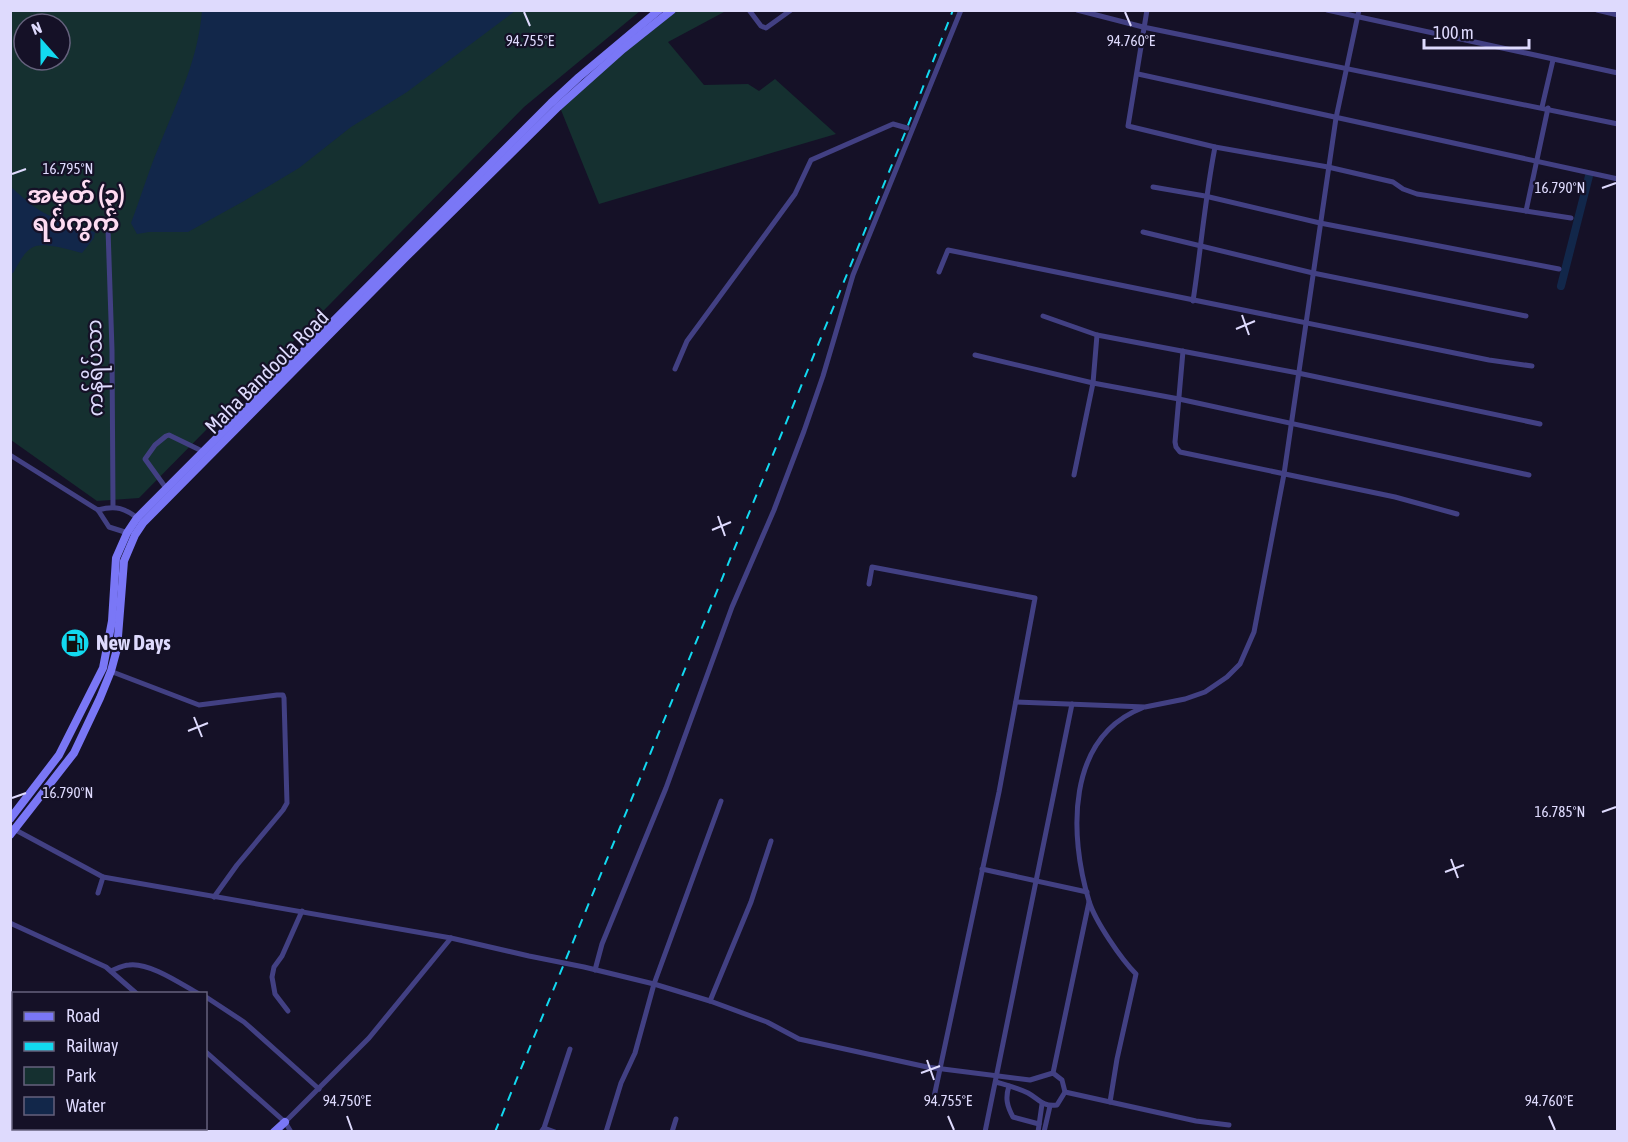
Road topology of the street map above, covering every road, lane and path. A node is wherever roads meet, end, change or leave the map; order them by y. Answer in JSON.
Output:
{"nodes":[{"id":1,"x":659,"y":10,"type":"edge"},
{"id":2,"x":672,"y":10,"type":"edge"},
{"id":3,"x":749,"y":10,"type":"edge"},
{"id":4,"x":791,"y":10,"type":"edge"},
{"id":5,"x":961,"y":10,"type":"edge"},
{"id":6,"x":1077,"y":10,"type":"edge"},
{"id":7,"x":1148,"y":10,"type":"edge"},
{"id":8,"x":1327,"y":10,"type":"edge"},
{"id":9,"x":1597,"y":10,"type":"edge"},
{"id":10,"x":1359,"y":14,"type":"edge"},
{"id":11,"x":1617,"y":15,"type":"edge"},
{"id":12,"x":1143,"y":27,"type":"junction"},
{"id":13,"x":1553,"y":60,"type":"junction"},
{"id":14,"x":1346,"y":67,"type":"junction"},
{"id":15,"x":1617,"y":73,"type":"edge"},
{"id":16,"x":1138,"y":74,"type":"junction"},
{"id":17,"x":1545,"y":107,"type":"junction"},
{"id":18,"x":1336,"y":118,"type":"junction"},
{"id":19,"x":1617,"y":124,"type":"edge"},
{"id":20,"x":907,"y":128,"type":"dead end"},
{"id":21,"x":1215,"y":147,"type":"junction"},
{"id":22,"x":1536,"y":160,"type":"junction"},
{"id":23,"x":1328,"y":167,"type":"junction"},
{"id":24,"x":1617,"y":179,"type":"edge"},
{"id":25,"x":1153,"y":187,"type":"dead end"},
{"id":26,"x":1206,"y":196,"type":"junction"},
{"id":27,"x":1526,"y":211,"type":"junction"},
{"id":28,"x":1571,"y":218,"type":"dead end"},
{"id":29,"x":1320,"y":223,"type":"junction"},
{"id":30,"x":108,"y":229,"type":"dead end"},
{"id":31,"x":1143,"y":232,"type":"dead end"},
{"id":32,"x":1201,"y":246,"type":"junction"},
{"id":33,"x":1559,"y":269,"type":"dead end"},
{"id":34,"x":939,"y":272,"type":"dead end"},
{"id":35,"x":1313,"y":273,"type":"junction"},
{"id":36,"x":1193,"y":301,"type":"junction"},
{"id":37,"x":1042,"y":316,"type":"dead end"},
{"id":38,"x":1526,"y":316,"type":"dead end"},
{"id":39,"x":1305,"y":322,"type":"junction"},
{"id":40,"x":1097,"y":335,"type":"junction"},
{"id":41,"x":1183,"y":351,"type":"junction"},
{"id":42,"x":975,"y":355,"type":"dead end"},
{"id":43,"x":1532,"y":366,"type":"dead end"},
{"id":44,"x":675,"y":369,"type":"dead end"},
{"id":45,"x":1298,"y":373,"type":"junction"},
{"id":46,"x":1093,"y":383,"type":"junction"},
{"id":47,"x":1179,"y":399,"type":"junction"},
{"id":48,"x":1291,"y":423,"type":"junction"},
{"id":49,"x":1540,"y":423,"type":"dead end"},
{"id":50,"x":202,"y":451,"type":"junction"},
{"id":51,"x":10,"y":455,"type":"edge"},
{"id":52,"x":1284,"y":474,"type":"junction"},
{"id":53,"x":1074,"y":475,"type":"dead end"},
{"id":54,"x":1529,"y":475,"type":"dead end"},
{"id":55,"x":166,"y":488,"type":"junction"},
{"id":56,"x":113,"y":507,"type":"junction"},
{"id":57,"x":98,"y":510,"type":"junction"},
{"id":58,"x":1457,"y":514,"type":"dead end"},
{"id":59,"x":140,"y":520,"type":"junction"},
{"id":60,"x":131,"y":534,"type":"junction"},
{"id":61,"x":869,"y":584,"type":"dead end"},
{"id":62,"x":107,"y":670,"type":"junction"},
{"id":63,"x":1016,"y":702,"type":"junction"},
{"id":64,"x":1072,"y":704,"type":"junction"},
{"id":65,"x":1145,"y":707,"type":"junction"},
{"id":66,"x":721,"y":801,"type":"dead end"},
{"id":67,"x":10,"y":819,"type":"edge"},
{"id":68,"x":12,"y":830,"type":"edge"},
{"id":69,"x":771,"y":841,"type":"dead end"},
{"id":70,"x":982,"y":869,"type":"junction"},
{"id":71,"x":103,"y":877,"type":"junction"},
{"id":72,"x":1036,"y":880,"type":"junction"},
{"id":73,"x":1087,"y":892,"type":"junction"},
{"id":74,"x":98,"y":893,"type":"dead end"},
{"id":75,"x":213,"y":897,"type":"junction"},
{"id":76,"x":1089,"y":902,"type":"junction"},
{"id":77,"x":302,"y":911,"type":"junction"},
{"id":78,"x":10,"y":923,"type":"edge"},
{"id":79,"x":451,"y":938,"type":"junction"},
{"id":80,"x":595,"y":970,"type":"junction"},
{"id":81,"x":111,"y":971,"type":"junction"},
{"id":82,"x":654,"y":984,"type":"junction"},
{"id":83,"x":136,"y":992,"type":"edge"},
{"id":84,"x":197,"y":992,"type":"edge"},
{"id":85,"x":207,"y":998,"type":"edge"},
{"id":86,"x":710,"y":1001,"type":"junction"},
{"id":87,"x":288,"y":1011,"type":"dead end"},
{"id":88,"x":570,"y":1049,"type":"dead end"},
{"id":89,"x":207,"y":1053,"type":"edge"},
{"id":90,"x":940,"y":1069,"type":"junction"},
{"id":91,"x":1053,"y":1073,"type":"junction"},
{"id":92,"x":996,"y":1079,"type":"junction"},
{"id":93,"x":1009,"y":1086,"type":"junction"},
{"id":94,"x":319,"y":1089,"type":"junction"},
{"id":95,"x":1065,"y":1092,"type":"junction"},
{"id":96,"x":934,"y":1097,"type":"dead end"},
{"id":97,"x":1110,"y":1102,"type":"junction"},
{"id":98,"x":1042,"y":1104,"type":"junction"},
{"id":99,"x":1050,"y":1106,"type":"junction"},
{"id":100,"x":676,"y":1119,"type":"dead end"},
{"id":101,"x":285,"y":1122,"type":"junction"},
{"id":102,"x":1039,"y":1124,"type":"junction"},
{"id":103,"x":1228,"y":1125,"type":"dead end"},
{"id":104,"x":543,"y":1130,"type":"edge"},
{"id":105,"x":274,"y":1131,"type":"edge"},
{"id":106,"x":291,"y":1131,"type":"edge"},
{"id":107,"x":555,"y":1131,"type":"edge"},
{"id":108,"x":606,"y":1131,"type":"edge"},
{"id":109,"x":672,"y":1131,"type":"edge"},
{"id":110,"x":985,"y":1131,"type":"edge"},
{"id":111,"x":1038,"y":1131,"type":"edge"},
{"id":112,"x":1044,"y":1131,"type":"edge"}],
"edges":[{"from":1,"to":50,"type":"main road","name":"Maha Bandoola Road"},
{"from":2,"to":59,"type":"main road","name":"Maha Bandoola Road"},
{"from":3,"to":4,"type":"street"},
{"from":5,"to":80,"type":"street"},
{"from":6,"to":12,"type":"street"},
{"from":7,"to":12,"type":"street"},
{"from":8,"to":10,"type":"street"},
{"from":9,"to":11,"type":"street"},
{"from":10,"to":13,"type":"street"},
{"from":10,"to":14,"type":"street"},
{"from":12,"to":14,"type":"street"},
{"from":12,"to":16,"type":"street"},
{"from":13,"to":15,"type":"street"},
{"from":13,"to":17,"type":"street"},
{"from":14,"to":17,"type":"street"},
{"from":14,"to":18,"type":"street"},
{"from":16,"to":18,"type":"street"},
{"from":16,"to":21,"type":"street"},
{"from":17,"to":19,"type":"street"},
{"from":17,"to":22,"type":"street"},
{"from":18,"to":22,"type":"street"},
{"from":18,"to":23,"type":"street"},
{"from":20,"to":44,"type":"street"},
{"from":21,"to":23,"type":"street"},
{"from":21,"to":26,"type":"street"},
{"from":22,"to":24,"type":"street"},
{"from":22,"to":27,"type":"street"},
{"from":23,"to":27,"type":"street"},
{"from":23,"to":29,"type":"street"},
{"from":25,"to":26,"type":"street"},
{"from":26,"to":29,"type":"street"},
{"from":26,"to":32,"type":"street"},
{"from":27,"to":28,"type":"street"},
{"from":29,"to":33,"type":"street"},
{"from":29,"to":35,"type":"street"},
{"from":30,"to":56,"type":"street","name":"ကန်ရိပ်သာ"},
{"from":31,"to":32,"type":"street"},
{"from":32,"to":35,"type":"street"},
{"from":32,"to":36,"type":"street"},
{"from":34,"to":36,"type":"street"},
{"from":35,"to":38,"type":"street"},
{"from":35,"to":39,"type":"street"},
{"from":36,"to":39,"type":"street"},
{"from":37,"to":40,"type":"street"},
{"from":39,"to":43,"type":"street"},
{"from":39,"to":45,"type":"street"},
{"from":40,"to":41,"type":"street"},
{"from":40,"to":46,"type":"street"},
{"from":41,"to":45,"type":"street"},
{"from":41,"to":47,"type":"street"},
{"from":42,"to":46,"type":"street"},
{"from":45,"to":48,"type":"street"},
{"from":45,"to":49,"type":"street"},
{"from":46,"to":47,"type":"street"},
{"from":46,"to":53,"type":"street"},
{"from":47,"to":48,"type":"street"},
{"from":47,"to":52,"type":"street"},
{"from":48,"to":52,"type":"street"},
{"from":48,"to":54,"type":"street"},
{"from":50,"to":55,"type":"main road","name":"Maha Bandoola Road"},
{"from":50,"to":55,"type":"street"},
{"from":51,"to":57,"type":"street"},
{"from":52,"to":58,"type":"street"},
{"from":52,"to":65,"type":"street"},
{"from":55,"to":59,"type":"main road","name":"Maha Bandoola Road"},
{"from":56,"to":57,"type":"street"},
{"from":56,"to":59,"type":"street"},
{"from":57,"to":60,"type":"street"},
{"from":59,"to":60,"type":"main road","name":"Maha Bandoola Road"},
{"from":60,"to":62,"type":"main road","name":"Maha Bandoola Road"},
{"from":61,"to":63,"type":"street"},
{"from":62,"to":67,"type":"main road","name":"Maha Bandoola Road"},
{"from":62,"to":68,"type":"main road","name":"Maha Bandoola Road"},
{"from":62,"to":75,"type":"street"},
{"from":63,"to":64,"type":"street"},
{"from":63,"to":70,"type":"street"},
{"from":64,"to":65,"type":"street"},
{"from":64,"to":72,"type":"street"},
{"from":65,"to":73,"type":"street"},
{"from":66,"to":82,"type":"street"},
{"from":68,"to":71,"type":"street"},
{"from":69,"to":86,"type":"street"},
{"from":70,"to":72,"type":"street"},
{"from":70,"to":90,"type":"street"},
{"from":71,"to":74,"type":"street"},
{"from":71,"to":75,"type":"street"},
{"from":72,"to":73,"type":"street"},
{"from":72,"to":92,"type":"street"},
{"from":73,"to":76,"type":"street"},
{"from":75,"to":77,"type":"street"},
{"from":76,"to":91,"type":"street"},
{"from":76,"to":97,"type":"street"},
{"from":77,"to":79,"type":"street"},
{"from":77,"to":87,"type":"street"},
{"from":78,"to":81,"type":"street"},
{"from":79,"to":80,"type":"street"},
{"from":79,"to":94,"type":"street"},
{"from":80,"to":82,"type":"street"},
{"from":81,"to":83,"type":"street"},
{"from":81,"to":84,"type":"street"},
{"from":82,"to":86,"type":"street"},
{"from":82,"to":108,"type":"street"},
{"from":85,"to":94,"type":"street"},
{"from":86,"to":90,"type":"street"},
{"from":88,"to":104,"type":"street"},
{"from":89,"to":101,"type":"street"},
{"from":90,"to":92,"type":"street"},
{"from":90,"to":96,"type":"street"},
{"from":91,"to":92,"type":"street"},
{"from":91,"to":95,"type":"street"},
{"from":92,"to":93,"type":"street"},
{"from":92,"to":110,"type":"street"},
{"from":93,"to":98,"type":"street"},
{"from":93,"to":102,"type":"street"},
{"from":94,"to":101,"type":"street"},
{"from":95,"to":97,"type":"street"},
{"from":95,"to":99,"type":"street"},
{"from":97,"to":103,"type":"street"},
{"from":98,"to":99,"type":"street"},
{"from":98,"to":102,"type":"street"},
{"from":99,"to":112,"type":"street"},
{"from":100,"to":109,"type":"street"},
{"from":101,"to":105,"type":"main road"},
{"from":101,"to":106,"type":"street"},
{"from":102,"to":111,"type":"street"},
{"from":104,"to":107,"type":"street"}]}
